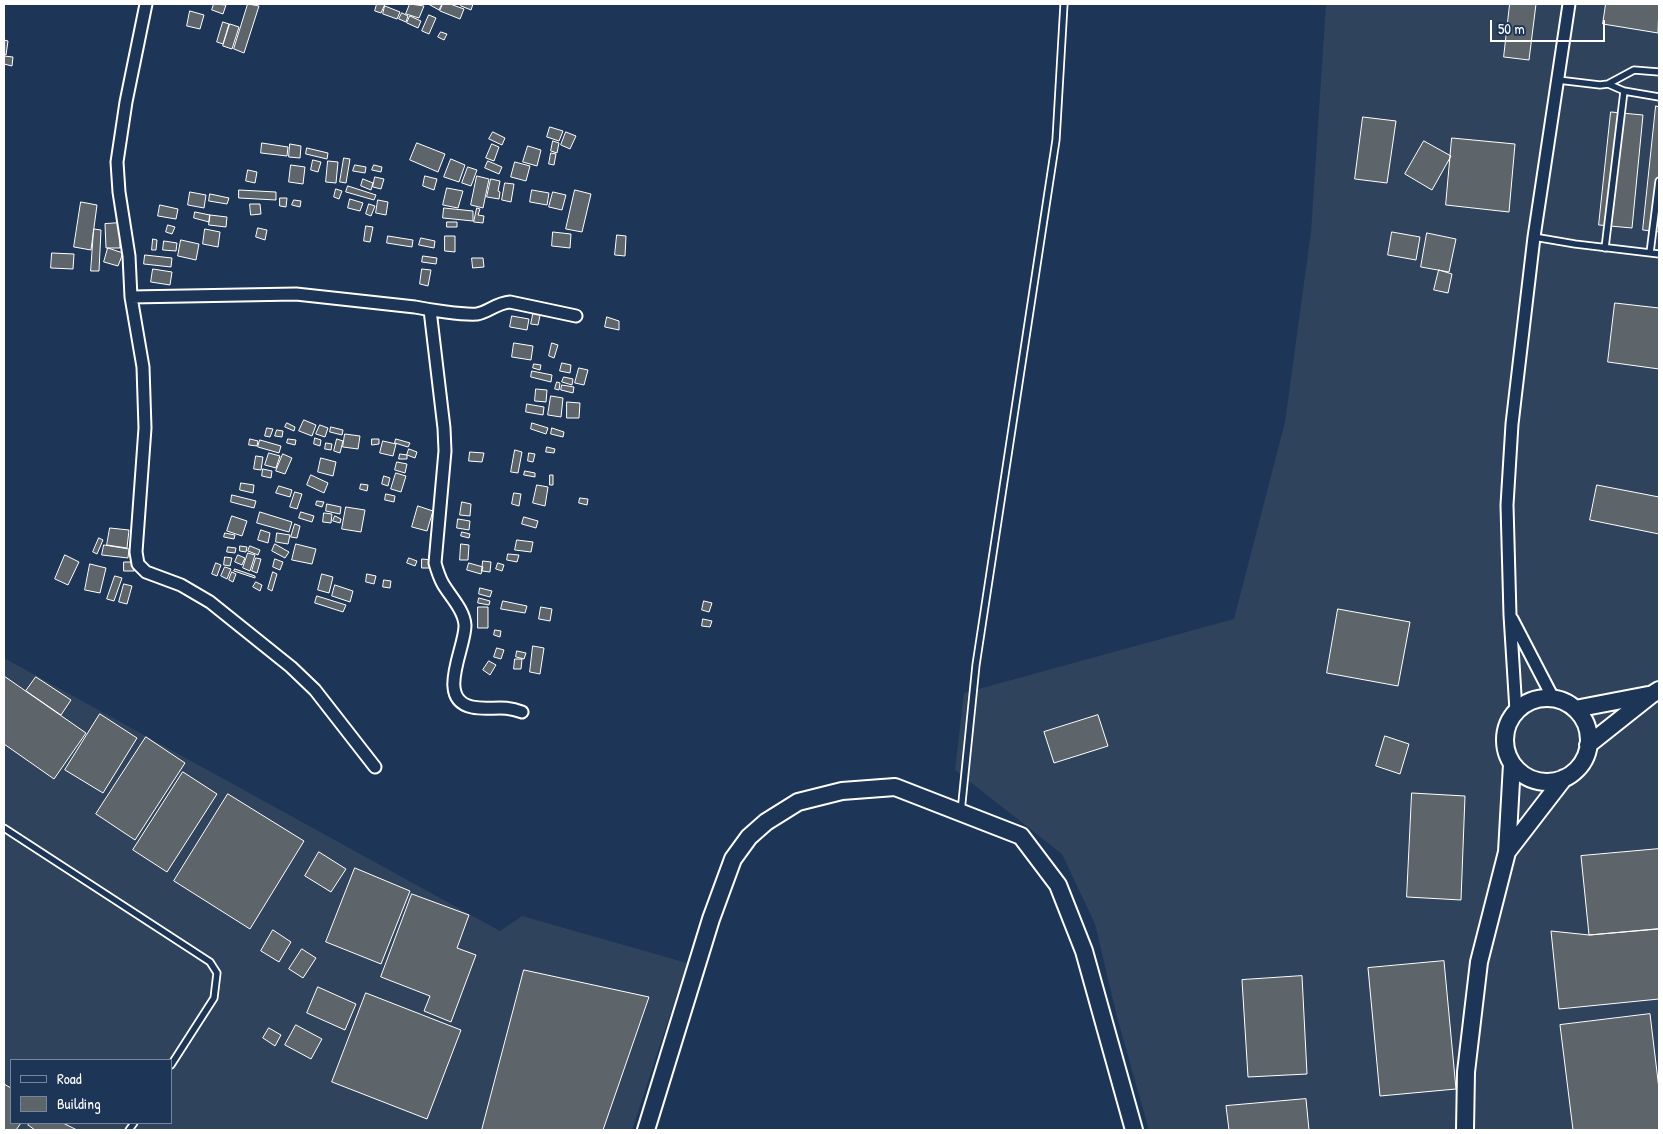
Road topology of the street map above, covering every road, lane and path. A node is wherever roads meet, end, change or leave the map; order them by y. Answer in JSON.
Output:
{"nodes":[{"id":1,"x":146,"y":4,"type":"edge"},
{"id":2,"x":1064,"y":4,"type":"edge"},
{"id":3,"x":1569,"y":4,"type":"edge"},
{"id":4,"x":1659,"y":72,"type":"edge"},
{"id":5,"x":1558,"y":80,"type":"junction"},
{"id":6,"x":1608,"y":84,"type":"junction"},
{"id":7,"x":1624,"y":90,"type":"junction"},
{"id":8,"x":1659,"y":97,"type":"edge"},
{"id":9,"x":1659,"y":181,"type":"edge"},
{"id":10,"x":1534,"y":237,"type":"junction"},
{"id":11,"x":1605,"y":248,"type":"junction"},
{"id":12,"x":1650,"y":253,"type":"junction"},
{"id":13,"x":1659,"y":254,"type":"edge"},
{"id":14,"x":131,"y":297,"type":"junction"},
{"id":15,"x":430,"y":310,"type":"junction"},
{"id":16,"x":576,"y":316,"type":"dead end"},
{"id":17,"x":1510,"y":615,"type":"junction"},
{"id":18,"x":1655,"y":692,"type":"edge"},
{"id":19,"x":1553,"y":698,"type":"junction"},
{"id":20,"x":1575,"y":709,"type":"junction"},
{"id":21,"x":1516,"y":711,"type":"junction"},
{"id":22,"x":522,"y":712,"type":"dead end"},
{"id":23,"x":1588,"y":745,"type":"junction"},
{"id":24,"x":1512,"y":764,"type":"junction"},
{"id":25,"x":376,"y":767,"type":"dead end"},
{"id":26,"x":1564,"y":778,"type":"junction"},
{"id":27,"x":961,"y":813,"type":"junction"},
{"id":28,"x":4,"y":828,"type":"edge"},
{"id":29,"x":1507,"y":852,"type":"junction"},
{"id":30,"x":172,"y":1063,"type":"edge"},
{"id":31,"x":646,"y":1130,"type":"edge"},
{"id":32,"x":1134,"y":1130,"type":"edge"},
{"id":33,"x":1465,"y":1130,"type":"edge"}],
"edges":[{"from":1,"to":14,"type":"street"},
{"from":2,"to":27,"type":"lane"},
{"from":3,"to":5,"type":"street"},
{"from":4,"to":6,"type":"lane"},
{"from":5,"to":6,"type":"lane"},
{"from":5,"to":10,"type":"street"},
{"from":6,"to":7,"type":"lane"},
{"from":7,"to":8,"type":"lane"},
{"from":7,"to":11,"type":"lane"},
{"from":9,"to":12,"type":"lane"},
{"from":10,"to":11,"type":"lane"},
{"from":10,"to":17,"type":"street"},
{"from":11,"to":12,"type":"lane"},
{"from":12,"to":13,"type":"lane"},
{"from":14,"to":15,"type":"street"},
{"from":14,"to":25,"type":"street"},
{"from":15,"to":16,"type":"street"},
{"from":15,"to":22,"type":"street"},
{"from":17,"to":19,"type":"street"},
{"from":17,"to":21,"type":"street"},
{"from":18,"to":20,"type":"main road"},
{"from":18,"to":23,"type":"main road"},
{"from":19,"to":20,"type":"main road"},
{"from":19,"to":21,"type":"main road"},
{"from":20,"to":23,"type":"main road"},
{"from":21,"to":24,"type":"main road"},
{"from":23,"to":26,"type":"main road"},
{"from":24,"to":26,"type":"main road"},
{"from":24,"to":29,"type":"main road"},
{"from":26,"to":29,"type":"main road"},
{"from":27,"to":31,"type":"main road"},
{"from":27,"to":32,"type":"main road"},
{"from":28,"to":30,"type":"lane"},
{"from":29,"to":33,"type":"main road"}]}
